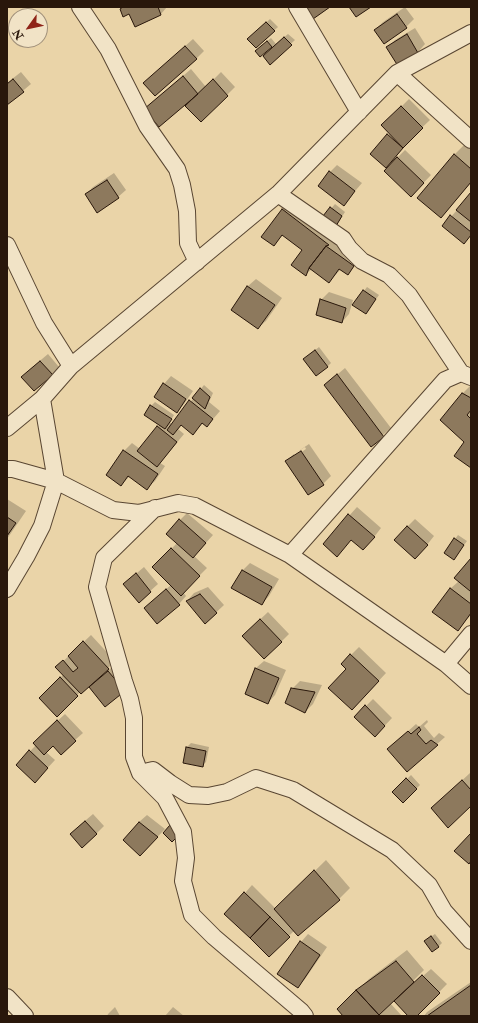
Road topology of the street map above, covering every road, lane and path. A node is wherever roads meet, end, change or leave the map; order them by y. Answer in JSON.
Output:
{"nodes":[{"id":1,"x":80,"y":7,"type":"edge"},
{"id":2,"x":297,"y":7,"type":"edge"},
{"id":3,"x":471,"y":33,"type":"edge"},
{"id":4,"x":397,"y":73,"type":"junction"},
{"id":5,"x":359,"y":112,"type":"junction"},
{"id":6,"x":471,"y":140,"type":"edge"},
{"id":7,"x":278,"y":194,"type":"junction"},
{"id":8,"x":7,"y":245,"type":"edge"},
{"id":9,"x":197,"y":262,"type":"junction"},
{"id":10,"x":71,"y":366,"type":"junction"},
{"id":11,"x":466,"y":375,"type":"edge"},
{"id":12,"x":42,"y":398,"type":"junction"},
{"id":13,"x":7,"y":428,"type":"edge"},
{"id":14,"x":7,"y":469,"type":"edge"},
{"id":15,"x":56,"y":481,"type":"junction"},
{"id":16,"x":155,"y":508,"type":"junction"},
{"id":17,"x":290,"y":555,"type":"junction"},
{"id":18,"x":7,"y":589,"type":"edge"},
{"id":19,"x":471,"y":634,"type":"edge"},
{"id":20,"x":446,"y":664,"type":"junction"},
{"id":21,"x":471,"y":686,"type":"edge"},
{"id":22,"x":140,"y":773,"type":"junction"},
{"id":23,"x":471,"y":942,"type":"edge"},
{"id":24,"x":7,"y":997,"type":"edge"},
{"id":25,"x":25,"y":1016,"type":"edge"},
{"id":26,"x":305,"y":1016,"type":"edge"}],
"edges":[{"from":1,"to":9,"type":"street"},
{"from":2,"to":5,"type":"street"},
{"from":3,"to":4,"type":"street"},
{"from":4,"to":5,"type":"street"},
{"from":4,"to":6,"type":"street"},
{"from":5,"to":7,"type":"street"},
{"from":7,"to":9,"type":"street"},
{"from":7,"to":11,"type":"street"},
{"from":8,"to":10,"type":"street"},
{"from":9,"to":10,"type":"street"},
{"from":10,"to":12,"type":"street"},
{"from":11,"to":17,"type":"street"},
{"from":12,"to":13,"type":"street"},
{"from":12,"to":15,"type":"street"},
{"from":14,"to":15,"type":"street"},
{"from":15,"to":16,"type":"street"},
{"from":15,"to":18,"type":"street"},
{"from":16,"to":17,"type":"street"},
{"from":16,"to":22,"type":"street"},
{"from":17,"to":20,"type":"street"},
{"from":19,"to":20,"type":"street"},
{"from":20,"to":21,"type":"street"},
{"from":22,"to":23,"type":"street"},
{"from":22,"to":26,"type":"street"},
{"from":24,"to":25,"type":"street"}]}
